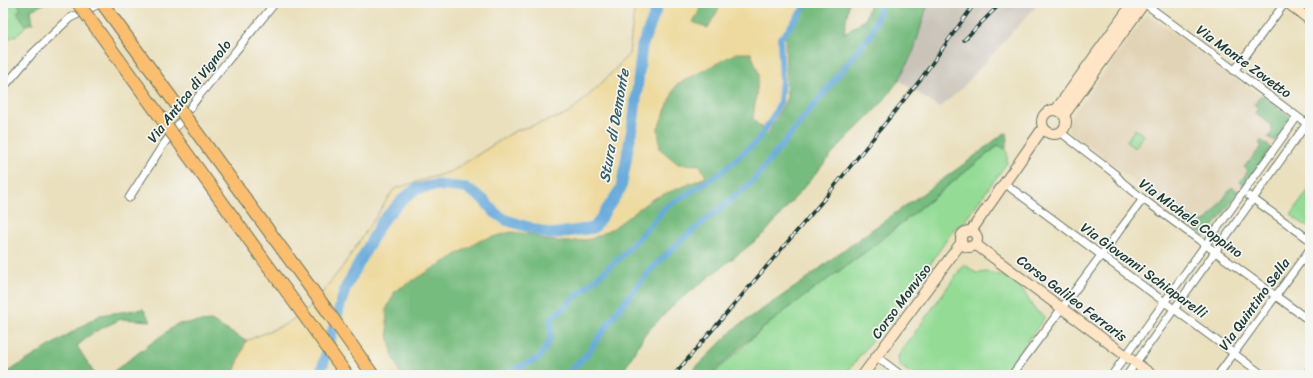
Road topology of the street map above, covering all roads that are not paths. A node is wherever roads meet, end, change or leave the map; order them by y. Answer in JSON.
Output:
{"nodes":[{"id":1,"x":78,"y":3,"type":"edge"},
{"id":2,"x":102,"y":3,"type":"edge"},
{"id":3,"x":275,"y":3,"type":"edge"},
{"id":4,"x":1133,"y":3,"type":"edge"},
{"id":5,"x":1144,"y":3,"type":"edge"},
{"id":6,"x":1285,"y":3,"type":"edge"},
{"id":7,"x":1288,"y":3,"type":"edge"},
{"id":8,"x":1310,"y":20,"type":"edge"},
{"id":9,"x":1234,"y":70,"type":"junction"},
{"id":10,"x":3,"y":88,"type":"edge"},
{"id":11,"x":1060,"y":113,"type":"junction"},
{"id":12,"x":1297,"y":117,"type":"junction"},
{"id":13,"x":1309,"y":123,"type":"edge"},
{"id":14,"x":1046,"y":130,"type":"junction"},
{"id":15,"x":1060,"y":132,"type":"junction"},
{"id":16,"x":1008,"y":186,"type":"junction"},
{"id":17,"x":1244,"y":192,"type":"junction"},
{"id":18,"x":129,"y":198,"type":"dead end"},
{"id":19,"x":1253,"y":198,"type":"junction"},
{"id":20,"x":1143,"y":199,"type":"junction"},
{"id":21,"x":973,"y":232,"type":"junction"},
{"id":22,"x":1310,"y":240,"type":"edge"},
{"id":23,"x":963,"y":244,"type":"junction"},
{"id":24,"x":975,"y":244,"type":"junction"},
{"id":25,"x":1207,"y":245,"type":"junction"},
{"id":26,"x":1310,"y":249,"type":"edge"},
{"id":27,"x":1214,"y":251,"type":"junction"},
{"id":28,"x":1101,"y":255,"type":"junction"},
{"id":29,"x":1275,"y":296,"type":"junction"},
{"id":30,"x":1165,"y":301,"type":"junction"},
{"id":31,"x":1061,"y":308,"type":"junction"},
{"id":32,"x":1174,"y":308,"type":"junction"},
{"id":33,"x":1310,"y":321,"type":"edge"},
{"id":34,"x":1234,"y":353,"type":"junction"},
{"id":35,"x":1126,"y":356,"type":"junction"},
{"id":36,"x":881,"y":360,"type":"junction"},
{"id":37,"x":1136,"y":363,"type":"junction"},
{"id":38,"x":1310,"y":370,"type":"edge"},
{"id":39,"x":347,"y":375,"type":"edge"},
{"id":40,"x":373,"y":375,"type":"edge"},
{"id":41,"x":863,"y":375,"type":"edge"},
{"id":42,"x":870,"y":375,"type":"edge"},
{"id":43,"x":901,"y":375,"type":"edge"},
{"id":44,"x":1012,"y":375,"type":"edge"},
{"id":45,"x":1112,"y":375,"type":"edge"},
{"id":46,"x":1127,"y":375,"type":"edge"},
{"id":47,"x":1152,"y":375,"type":"edge"},
{"id":48,"x":1218,"y":375,"type":"edge"},
{"id":49,"x":1264,"y":375,"type":"edge"},
{"id":50,"x":1306,"y":375,"type":"edge"}],
"edges":[{"from":1,"to":39,"type":"highway","bridge":true},
{"from":2,"to":10,"type":"street"},
{"from":2,"to":40,"type":"highway","bridge":true},
{"from":3,"to":18,"type":"street","name":"Via Antica di Vignolo"},
{"from":4,"to":11,"type":"main road"},
{"from":5,"to":9,"type":"street","name":"Via Monte Zovetto"},
{"from":5,"to":11,"type":"main road"},
{"from":6,"to":9,"type":"street"},
{"from":7,"to":8,"type":"main road"},
{"from":9,"to":12,"type":"street","name":"Via Monte Zovetto"},
{"from":11,"to":14,"type":"main road"},
{"from":11,"to":15,"type":"main road"},
{"from":12,"to":13,"type":"street","name":"Via Monte Zovetto"},
{"from":12,"to":17,"type":"street"},
{"from":13,"to":19,"type":"street"},
{"from":14,"to":15,"type":"main road"},
{"from":14,"to":16,"type":"main road"},
{"from":14,"to":21,"type":"main road"},
{"from":15,"to":20,"type":"street","name":"Via Michele Coppino"},
{"from":16,"to":21,"type":"main road"},
{"from":16,"to":28,"type":"street","name":"Via Giovanni Schiaparelli"},
{"from":17,"to":19,"type":"street"},
{"from":17,"to":25,"type":"street"},
{"from":19,"to":22,"type":"street"},
{"from":19,"to":27,"type":"street"},
{"from":20,"to":25,"type":"street","name":"Via Michele Coppino"},
{"from":20,"to":28,"type":"street"},
{"from":21,"to":23,"type":"main road"},
{"from":21,"to":24,"type":"main road"},
{"from":23,"to":24,"type":"main road"},
{"from":23,"to":36,"type":"main road","name":"Corso Monviso"},
{"from":23,"to":41,"type":"main road","name":"Corso Monviso"},
{"from":24,"to":31,"type":"main road","name":"Corso Galileo Ferraris"},
{"from":25,"to":27,"type":"street","name":"Via Michele Coppino"},
{"from":25,"to":30,"type":"street"},
{"from":26,"to":29,"type":"street","name":"Via Quintino Sella"},
{"from":27,"to":29,"type":"street","name":"Via Michele Coppino"},
{"from":27,"to":32,"type":"street"},
{"from":28,"to":30,"type":"street","name":"Via Giovanni Schiaparelli"},
{"from":28,"to":31,"type":"street"},
{"from":29,"to":33,"type":"street","name":"Via Michele Coppino"},
{"from":29,"to":34,"type":"street","name":"Via Quintino Sella"},
{"from":30,"to":32,"type":"street","name":"Via Giovanni Schiaparelli"},
{"from":30,"to":35,"type":"street"},
{"from":31,"to":35,"type":"main road","name":"Corso Galileo Ferraris"},
{"from":31,"to":44,"type":"street"},
{"from":32,"to":34,"type":"street","name":"Via Giovanni Schiaparelli"},
{"from":32,"to":37,"type":"street"},
{"from":34,"to":48,"type":"street","name":"Via Quintino Sella"},
{"from":34,"to":49,"type":"street","name":"Via Giovanni Schiaparelli"},
{"from":35,"to":37,"type":"main road","name":"Corso Galileo Ferraris"},
{"from":35,"to":45,"type":"street"},
{"from":36,"to":42,"type":"main road","name":"Corso Monviso"},
{"from":36,"to":43,"type":"street"},
{"from":37,"to":46,"type":"street"},
{"from":37,"to":47,"type":"main road","name":"Corso Galileo Ferraris"},
{"from":38,"to":50,"type":"street"}]}
